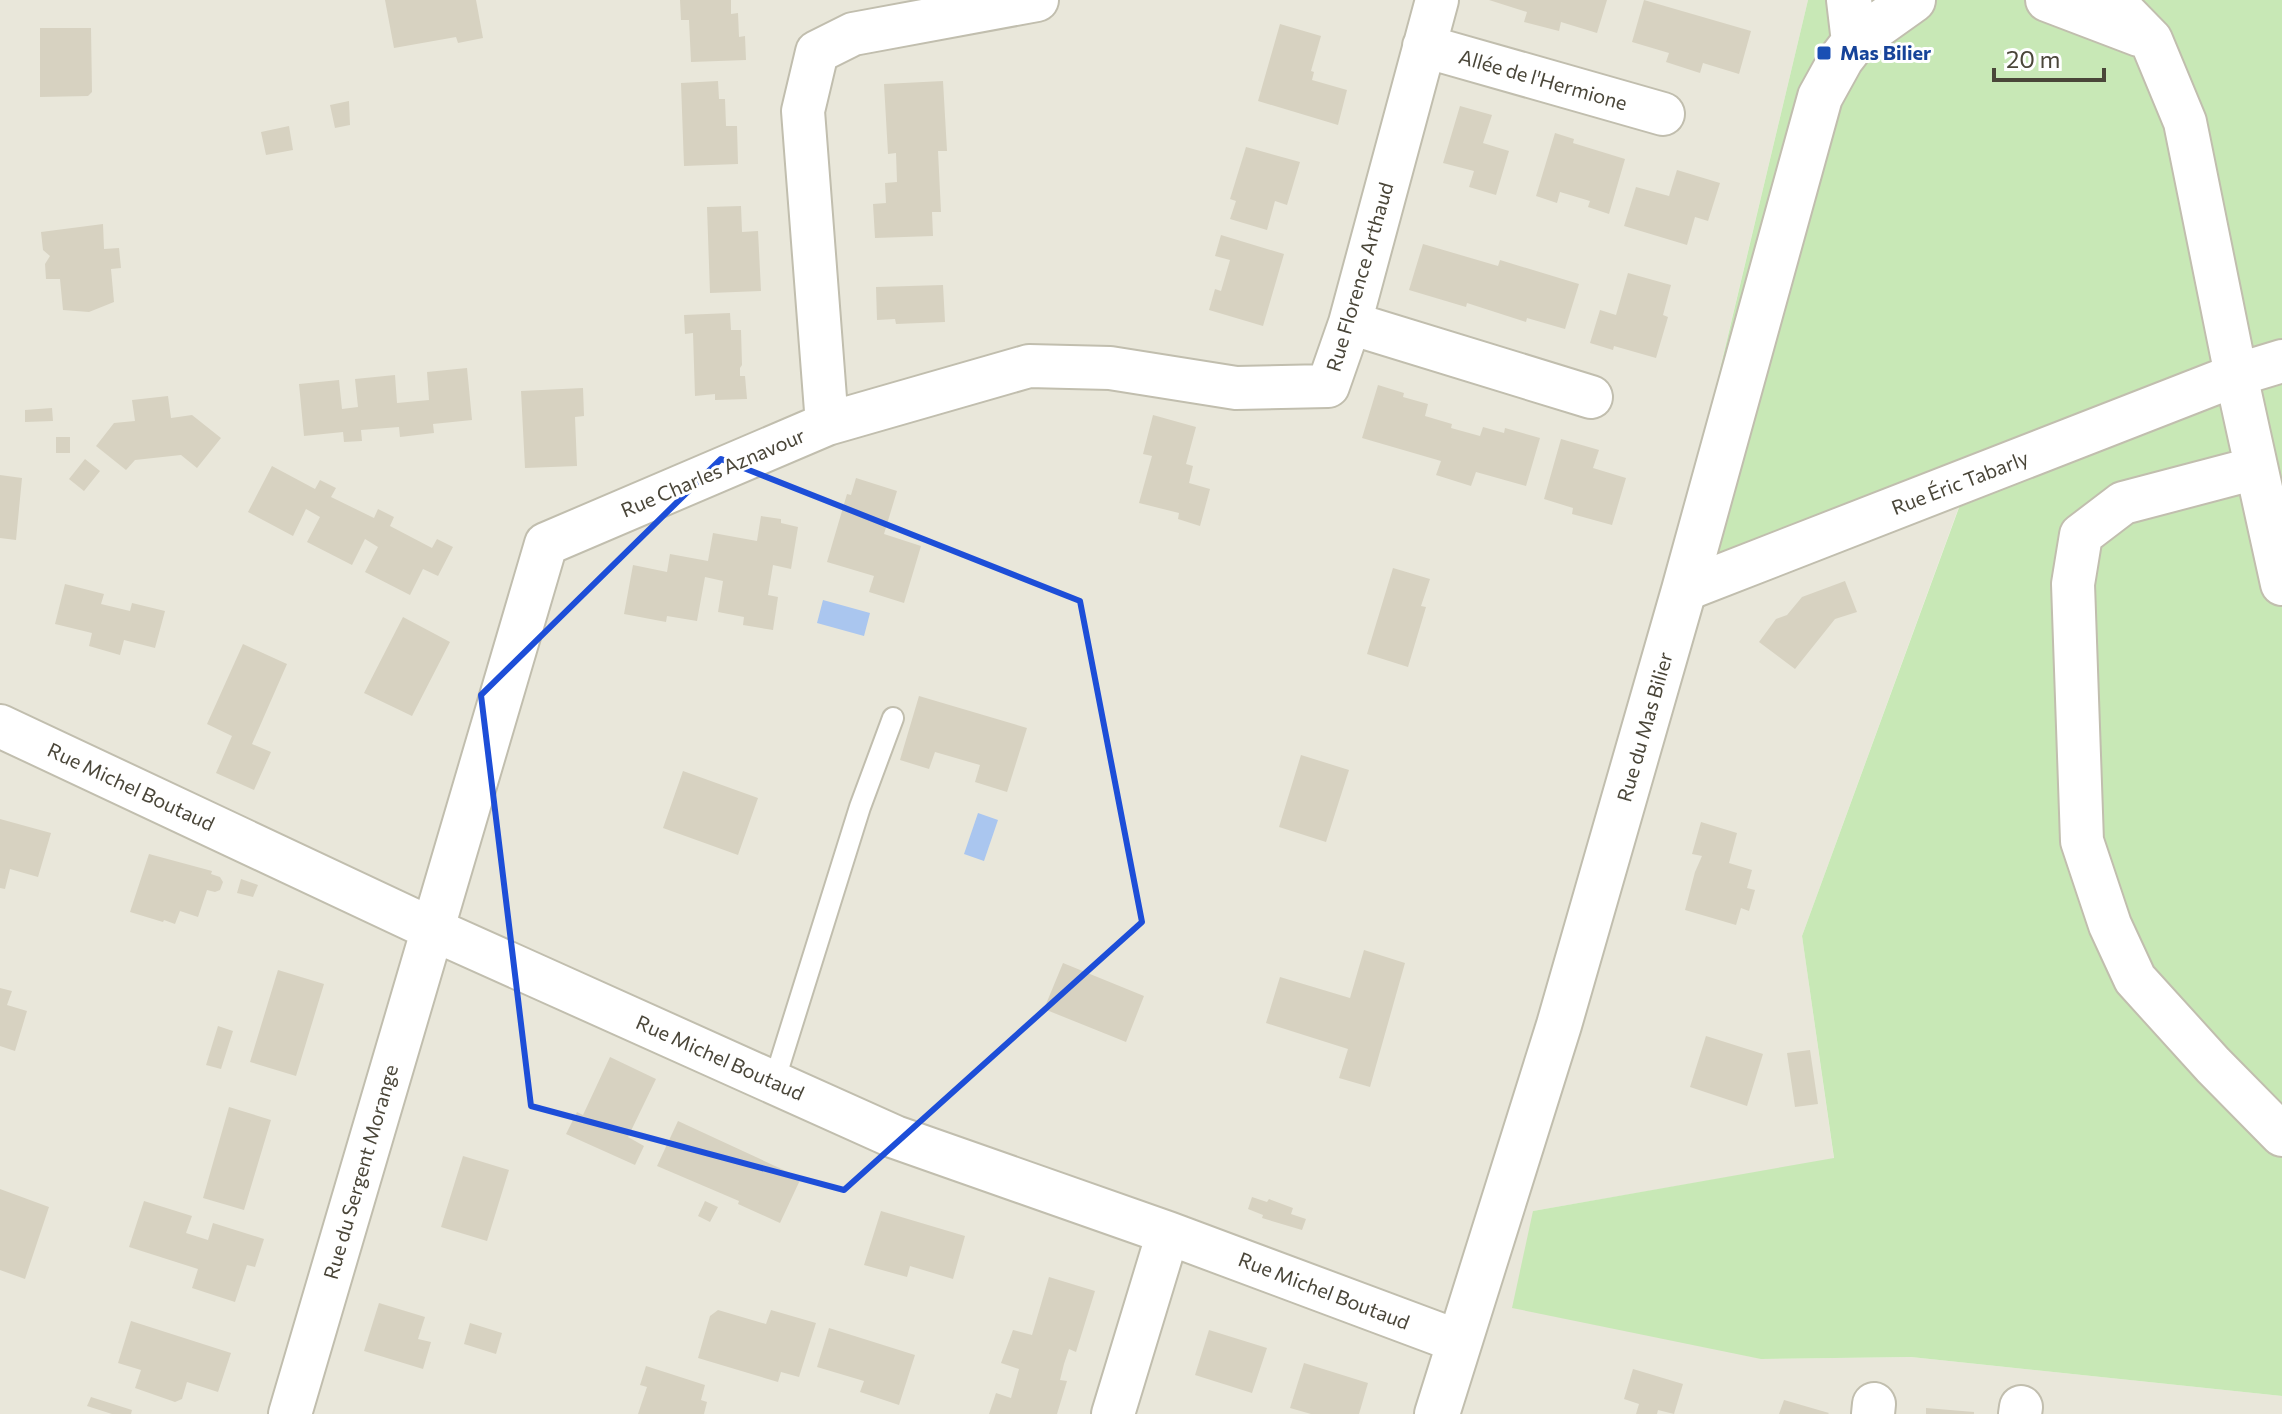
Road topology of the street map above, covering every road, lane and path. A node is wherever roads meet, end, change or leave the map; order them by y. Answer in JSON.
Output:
{"nodes":[{"id":1,"x":1037,"y":0,"type":"edge"},
{"id":2,"x":1437,"y":0,"type":"edge"},
{"id":3,"x":1849,"y":0,"type":"edge"},
{"id":4,"x":1913,"y":0,"type":"edge"},
{"id":5,"x":2047,"y":0,"type":"edge"},
{"id":6,"x":2112,"y":0,"type":"edge"},
{"id":7,"x":2151,"y":40,"type":"junction"},
{"id":8,"x":1854,"y":42,"type":"junction"},
{"id":9,"x":1424,"y":46,"type":"junction"},
{"id":10,"x":1663,"y":114,"type":"dead end"},
{"id":11,"x":1350,"y":323,"type":"junction"},
{"id":12,"x":2282,"y":361,"type":"edge"},
{"id":13,"x":2236,"y":375,"type":"junction"},
{"id":14,"x":1591,"y":397,"type":"dead end"},
{"id":15,"x":827,"y":424,"type":"junction"},
{"id":16,"x":2256,"y":468,"type":"junction"},
{"id":17,"x":2282,"y":584,"type":"edge"},
{"id":18,"x":1684,"y":590,"type":"junction"},
{"id":19,"x":893,"y":718,"type":"dead end"},
{"id":20,"x":0,"y":726,"type":"edge"},
{"id":21,"x":432,"y":929,"type":"junction"},
{"id":22,"x":774,"y":1082,"type":"junction"},
{"id":23,"x":2282,"y":1135,"type":"edge"},
{"id":24,"x":1168,"y":1233,"type":"junction"},
{"id":25,"x":1460,"y":1342,"type":"junction"},
{"id":26,"x":290,"y":1414,"type":"edge"},
{"id":27,"x":1113,"y":1414,"type":"edge"},
{"id":28,"x":1437,"y":1414,"type":"edge"}],
"edges":[{"from":1,"to":15,"type":"street","name":"Rue Charles Aznavour"},
{"from":2,"to":9,"type":"street","name":"Rue Florence Arthaud"},
{"from":3,"to":8,"type":"street"},
{"from":4,"to":8,"type":"street"},
{"from":5,"to":7,"type":"street"},
{"from":6,"to":7,"type":"street"},
{"from":7,"to":13,"type":"street"},
{"from":8,"to":18,"type":"street","name":"Rue du Mas Bilier"},
{"from":9,"to":10,"type":"street","name":"Allée de l'Hermione"},
{"from":9,"to":11,"type":"street","name":"Rue Florence Arthaud"},
{"from":11,"to":14,"type":"street"},
{"from":11,"to":15,"type":"street","name":"Rue Florence Arthaud"},
{"from":12,"to":13,"type":"street","name":"Rue Éric Tabarly"},
{"from":13,"to":16,"type":"street"},
{"from":13,"to":18,"type":"street","name":"Rue Éric Tabarly"},
{"from":15,"to":21,"type":"street","name":"Rue Charles Aznavour"},
{"from":16,"to":17,"type":"street"},
{"from":16,"to":23,"type":"street"},
{"from":18,"to":25,"type":"street","name":"Rue du Mas Bilier"},
{"from":19,"to":22,"type":"lane"},
{"from":20,"to":21,"type":"street","name":"Rue Michel Boutaud"},
{"from":21,"to":22,"type":"street","name":"Rue Michel Boutaud"},
{"from":21,"to":26,"type":"street","name":"Rue du Sergent Morange"},
{"from":22,"to":24,"type":"street","name":"Rue Michel Boutaud"},
{"from":24,"to":25,"type":"street","name":"Rue Michel Boutaud"},
{"from":24,"to":27,"type":"street"},
{"from":25,"to":28,"type":"street","name":"Rue du Mas Bilier"}]}
